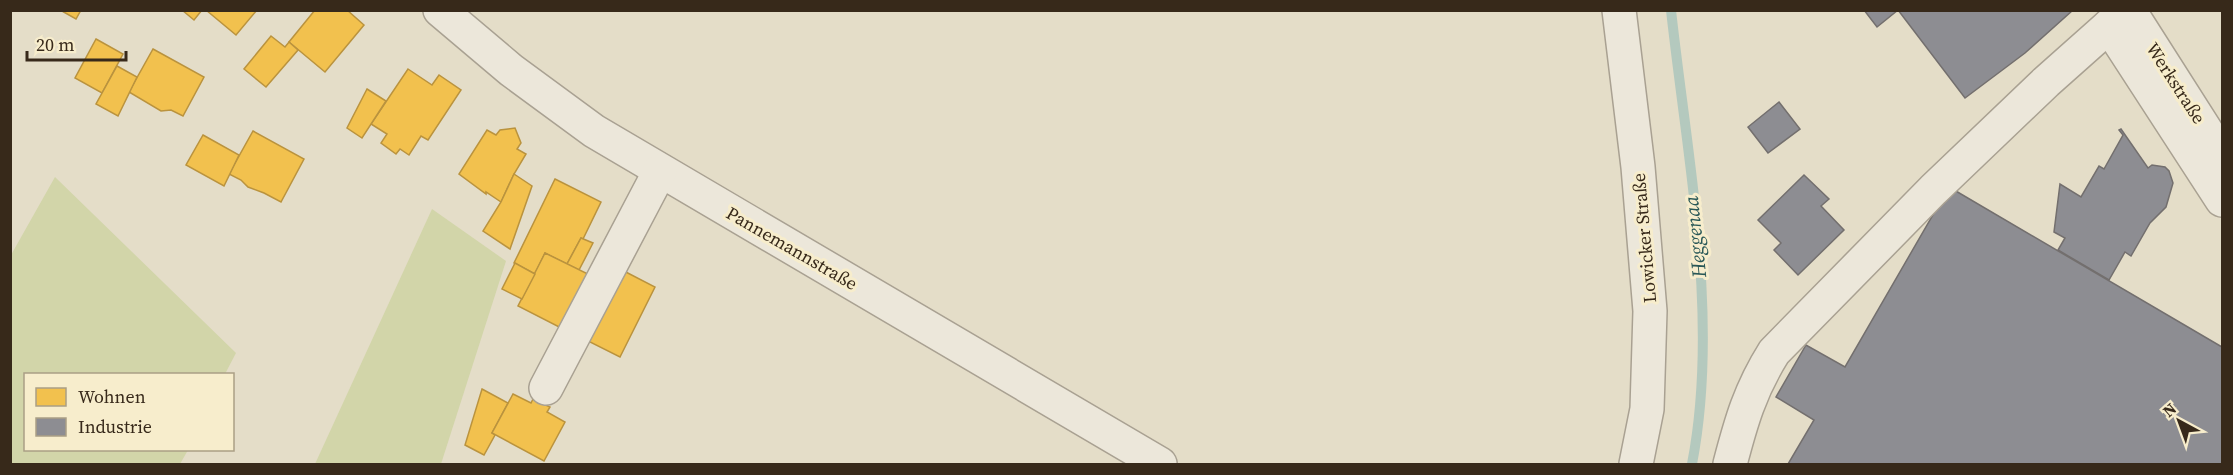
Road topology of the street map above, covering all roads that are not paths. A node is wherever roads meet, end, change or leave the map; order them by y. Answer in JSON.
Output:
{"nodes":[{"id":1,"x":440,"y":10,"type":"edge"},
{"id":2,"x":1619,"y":10,"type":"edge"},
{"id":3,"x":2122,"y":16,"type":"edge"},
{"id":4,"x":2223,"y":156,"type":"edge"},
{"id":5,"x":660,"y":171,"type":"junction"},
{"id":6,"x":2223,"y":200,"type":"edge"},
{"id":7,"x":546,"y":388,"type":"dead end"},
{"id":8,"x":1160,"y":465,"type":"edge"},
{"id":9,"x":1636,"y":465,"type":"edge"},
{"id":10,"x":1730,"y":465,"type":"edge"}],
"edges":[{"from":1,"to":5,"type":"street","name":"Pannemannstraße"},
{"from":2,"to":9,"type":"street","name":"Lowicker Straße"},
{"from":3,"to":4,"type":"street","name":"Werkstraße"},
{"from":3,"to":6,"type":"street"},
{"from":3,"to":10,"type":"street"},
{"from":5,"to":7,"type":"street"},
{"from":5,"to":8,"type":"street","name":"Pannemannstraße"}]}
